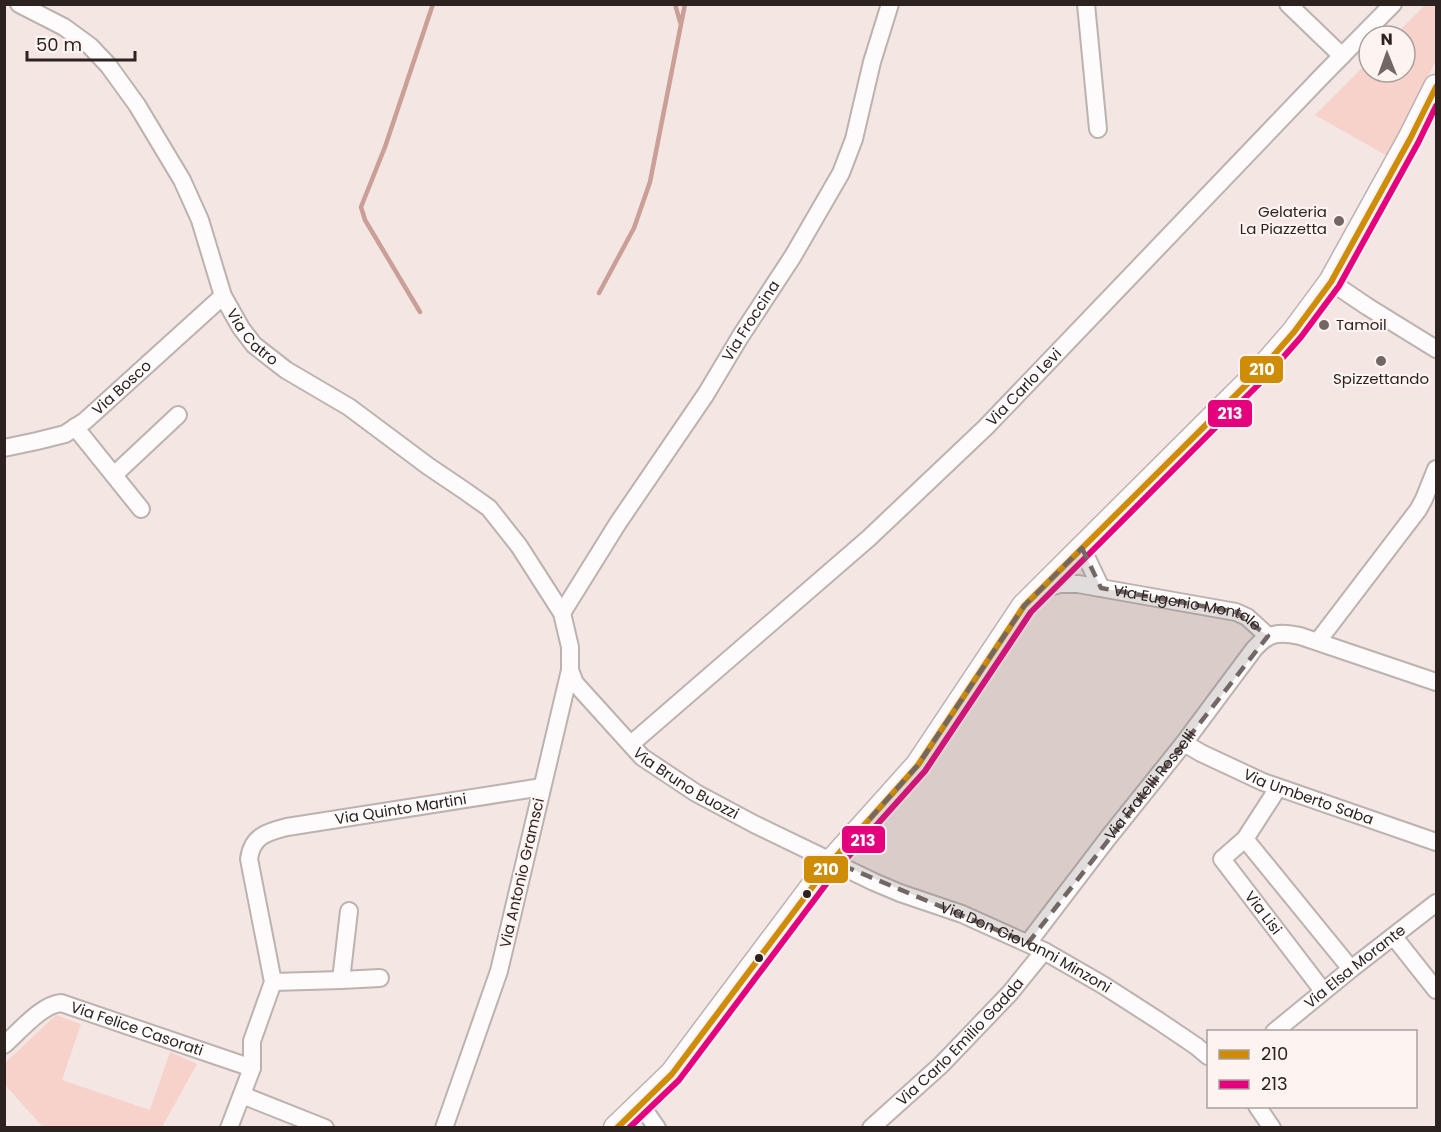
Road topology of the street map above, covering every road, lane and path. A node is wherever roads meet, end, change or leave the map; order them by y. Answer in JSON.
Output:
{"nodes":[{"id":1,"x":19,"y":4,"type":"edge"},
{"id":2,"x":891,"y":4,"type":"edge"},
{"id":3,"x":1086,"y":4,"type":"edge"},
{"id":4,"x":1288,"y":4,"type":"edge"},
{"id":5,"x":1393,"y":4,"type":"edge"},
{"id":6,"x":1342,"y":56,"type":"junction"},
{"id":7,"x":1437,"y":87,"type":"edge"},
{"id":8,"x":1098,"y":129,"type":"dead end"},
{"id":9,"x":1331,"y":282,"type":"junction"},
{"id":10,"x":223,"y":296,"type":"junction"},
{"id":11,"x":1437,"y":349,"type":"edge"},
{"id":12,"x":178,"y":415,"type":"dead end"},
{"id":13,"x":75,"y":427,"type":"junction"},
{"id":14,"x":4,"y":448,"type":"edge"},
{"id":15,"x":1437,"y":469,"type":"edge"},
{"id":16,"x":114,"y":475,"type":"junction"},
{"id":17,"x":141,"y":509,"type":"dead end"},
{"id":18,"x":1082,"y":548,"type":"junction"},
{"id":19,"x":1101,"y":588,"type":"junction"},
{"id":20,"x":1040,"y":590,"type":"junction"},
{"id":21,"x":562,"y":613,"type":"junction"},
{"id":22,"x":1272,"y":635,"type":"junction"},
{"id":23,"x":1318,"y":641,"type":"junction"},
{"id":24,"x":570,"y":670,"type":"junction"},
{"id":25,"x":1437,"y":682,"type":"edge"},
{"id":26,"x":1184,"y":743,"type":"junction"},
{"id":27,"x":631,"y":744,"type":"junction"},
{"id":28,"x":542,"y":787,"type":"junction"},
{"id":29,"x":1278,"y":788,"type":"junction"},
{"id":30,"x":1245,"y":838,"type":"junction"},
{"id":31,"x":1437,"y":842,"type":"edge"},
{"id":32,"x":832,"y":861,"type":"junction"},
{"id":33,"x":1437,"y":903,"type":"edge"},
{"id":34,"x":350,"y":911,"type":"dead end"},
{"id":35,"x":1394,"y":937,"type":"junction"},
{"id":36,"x":1028,"y":943,"type":"junction"},
{"id":37,"x":1044,"y":951,"type":"junction"},
{"id":38,"x":1351,"y":969,"type":"junction"},
{"id":39,"x":380,"y":978,"type":"dead end"},
{"id":40,"x":340,"y":980,"type":"junction"},
{"id":41,"x":273,"y":982,"type":"junction"},
{"id":42,"x":1437,"y":990,"type":"edge"},
{"id":43,"x":1323,"y":991,"type":"junction"},
{"id":44,"x":1276,"y":1030,"type":"edge"},
{"id":45,"x":4,"y":1045,"type":"edge"},
{"id":46,"x":1207,"y":1054,"type":"edge"},
{"id":47,"x":252,"y":1068,"type":"junction"},
{"id":48,"x":242,"y":1095,"type":"junction"},
{"id":49,"x":641,"y":1105,"type":"junction"},
{"id":50,"x":1258,"y":1108,"type":"edge"},
{"id":51,"x":229,"y":1128,"type":"edge"},
{"id":52,"x":325,"y":1128,"type":"edge"},
{"id":53,"x":444,"y":1128,"type":"edge"},
{"id":54,"x":616,"y":1128,"type":"edge"},
{"id":55,"x":657,"y":1128,"type":"edge"},
{"id":56,"x":871,"y":1128,"type":"edge"},
{"id":57,"x":1272,"y":1128,"type":"edge"}],
"edges":[{"from":1,"to":10,"type":"street","name":"Via Catro"},
{"from":2,"to":21,"type":"street","name":"Via Froccina"},
{"from":3,"to":8,"type":"street"},
{"from":4,"to":6,"type":"street"},
{"from":5,"to":6,"type":"street","name":"Via Carlo Levi"},
{"from":6,"to":27,"type":"street","name":"Via Carlo Levi"},
{"from":7,"to":9,"type":"street"},
{"from":9,"to":11,"type":"street"},
{"from":9,"to":18,"type":"street"},
{"from":10,"to":13,"type":"street","name":"Via Bosco"},
{"from":10,"to":21,"type":"street","name":"Via Catro"},
{"from":12,"to":16,"type":"street"},
{"from":13,"to":14,"type":"street","name":"Via Bosco"},
{"from":13,"to":16,"type":"street"},
{"from":15,"to":23,"type":"street"},
{"from":16,"to":17,"type":"street"},
{"from":18,"to":19,"type":"street","name":"Via Eugenio Montale"},
{"from":18,"to":20,"type":"street"},
{"from":19,"to":20,"type":"street","name":"Via Eugenio Montale"},
{"from":19,"to":22,"type":"street","name":"Via Eugenio Montale"},
{"from":20,"to":32,"type":"street"},
{"from":21,"to":24,"type":"street","name":"Via Antonio Gramsci"},
{"from":22,"to":23,"type":"street","name":"Via Eugenio Montale"},
{"from":22,"to":26,"type":"street","name":"Via Fratelli Rosselli"},
{"from":23,"to":25,"type":"street","name":"Via Eugenio Montale"},
{"from":24,"to":27,"type":"street","name":"Via Bruno Buozzi"},
{"from":24,"to":28,"type":"street","name":"Via Antonio Gramsci"},
{"from":26,"to":29,"type":"street","name":"Via Umberto Saba"},
{"from":26,"to":36,"type":"street","name":"Via Fratelli Rosselli"},
{"from":27,"to":32,"type":"street","name":"Via Bruno Buozzi"},
{"from":28,"to":41,"type":"street","name":"Via Quinto Martini"},
{"from":28,"to":53,"type":"street","name":"Via Antonio Gramsci"},
{"from":29,"to":30,"type":"street","name":"Via Lisi"},
{"from":29,"to":31,"type":"street","name":"Via Umberto Saba"},
{"from":30,"to":38,"type":"street"},
{"from":30,"to":43,"type":"street","name":"Via Lisi"},
{"from":32,"to":36,"type":"street","name":"Via Don Giovanni Minzoni"},
{"from":32,"to":49,"type":"street"},
{"from":33,"to":35,"type":"street","name":"Via Elsa Morante"},
{"from":34,"to":40,"type":"street"},
{"from":35,"to":38,"type":"street","name":"Via Elsa Morante"},
{"from":35,"to":42,"type":"street"},
{"from":36,"to":37,"type":"street","name":"Via Don Giovanni Minzoni"},
{"from":37,"to":46,"type":"street","name":"Via Don Giovanni Minzoni"},
{"from":37,"to":56,"type":"street","name":"Via Carlo Emilio Gadda"},
{"from":38,"to":43,"type":"street","name":"Via Elsa Morante"},
{"from":39,"to":40,"type":"street"},
{"from":40,"to":41,"type":"street"},
{"from":41,"to":47,"type":"street"},
{"from":43,"to":44,"type":"street","name":"Via Elsa Morante"},
{"from":45,"to":47,"type":"street","name":"Via Felice Casorati"},
{"from":47,"to":48,"type":"street"},
{"from":48,"to":51,"type":"street"},
{"from":48,"to":52,"type":"street"},
{"from":49,"to":54,"type":"street"},
{"from":49,"to":55,"type":"street"},
{"from":50,"to":57,"type":"street"}]}
